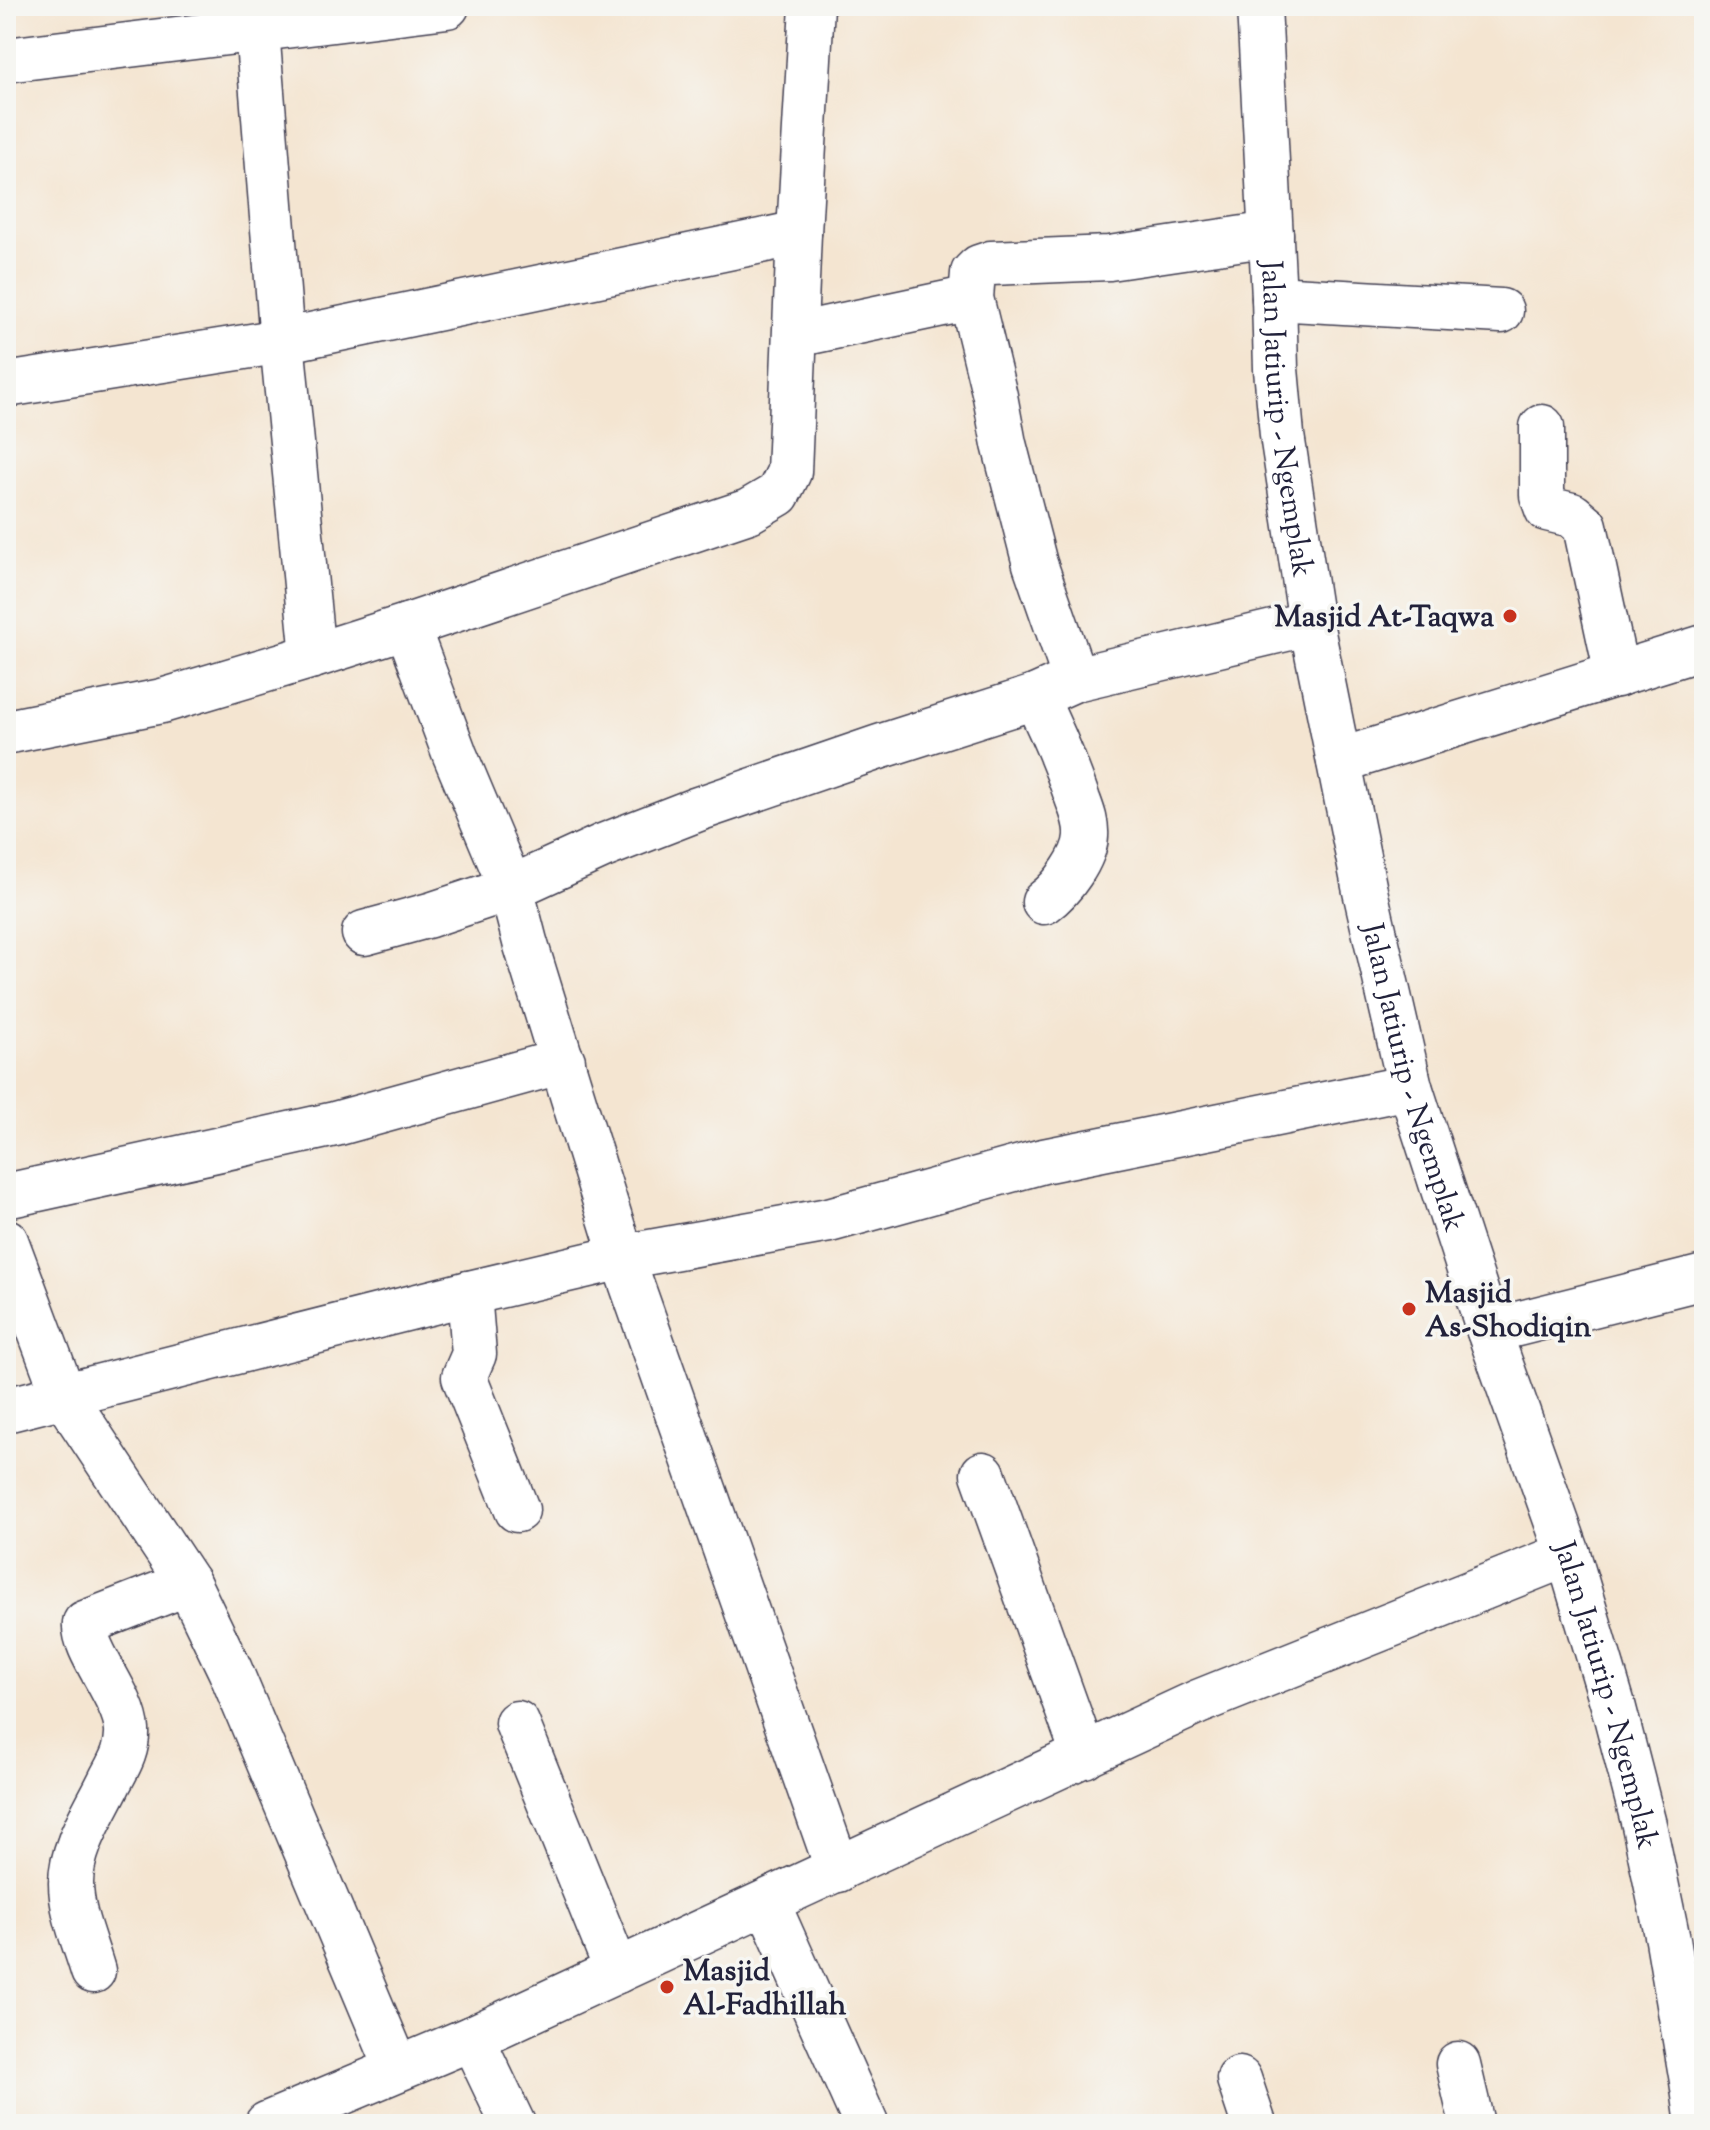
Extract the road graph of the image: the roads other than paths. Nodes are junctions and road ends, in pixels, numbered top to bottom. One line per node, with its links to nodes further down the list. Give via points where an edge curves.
1 (447, 6): 4 (street)
2 (812, 6): 6 (street)
3 (1259, 6): 7 (street, Jalan Jatiurip - Ngemplak)
4 (240, 23): 5 (street); 12 (street)
5 (6, 60)
6 (799, 233): 11 (street); 12 (street)
7 (1271, 234): 8 (street, via 1109,258 991,263 973,273); 9 (street, Jalan Jatiurip - Ngemplak)
8 (971, 298): 11 (street); 20 (street, via 1035,564)
9 (1274, 298): 10 (street); 15 (street, Jalan Jatiurip - Ngemplak, via 1282,435)
10 (1501, 311)
11 (796, 335): 16 (street, via 789,472 778,494 749,511)
12 (282, 341): 13 (street); 18 (street)
13 (6, 385)
14 (1542, 427): 19 (street, via 1542,495 1547,509 1572,515 1585,526)
15 (1311, 623): 20 (street); 23 (street, Jalan Jatiurip - Ngemplak)
16 (407, 626): 18 (street); 24 (street)
17 (1704, 647): 19 (street)
18 (313, 656): 22 (street, via 162,701)
19 (1617, 675): 23 (street)
20 (1075, 679): 21 (street)
21 (1035, 697): 24 (street, via 698,809); 25 (street, via 1065,760 1086,837 1082,854 1058,892)
22 (6, 732)
23 (1339, 761): 28 (street, Jalan Jatiurip - Ngemplak)
24 (511, 888): 26 (street); 27 (street)
25 (1044, 902)
26 (364, 933)
27 (563, 1061): 29 (street, via 335,1124); 31 (street)
28 (1410, 1087): 31 (street, via 1043,1161 829,1220); 34 (street, Jalan Jatiurip - Ngemplak)
29 (6, 1196)
30 (6, 1241): 35 (street)
31 (622, 1257): 33 (street); 43 (street)
32 (1704, 1277): 34 (street)
33 (469, 1293): 35 (street); 38 (street, via 474,1354 464,1377)
34 (1489, 1331): 39 (street, Jalan Jatiurip - Ngemplak)
35 (64, 1396): 36 (street); 40 (street)
36 (6, 1410)
37 (983, 1474): 42 (street)
38 (517, 1510)
39 (1568, 1554): 42 (street, via 1198,1702); 51 (street, Jalan Jatiurip - Ngemplak, via 1644,1825)
40 (188, 1583): 45 (street, via 85,1623 127,1731 126,1750 82,1839 71,1880); 49 (street, via 230,1670)
41 (517, 1723): 46 (street)
42 (1084, 1756): 43 (street)
43 (838, 1870): 44 (street)
44 (767, 1902): 46 (street); 54 (street)
45 (93, 1971)
46 (617, 1971): 47 (street)
47 (472, 2038): 49 (street); 53 (street)
48 (1458, 2064): 56 (street)
49 (397, 2068): 52 (street)
50 (1239, 2079): 55 (street)
51 (1698, 2080): 57 (street, Jalan Jatiurip - Ngemplak)
52 (267, 2124)
53 (513, 2124)
54 (866, 2124)
55 (1254, 2124)
56 (1472, 2124)
57 (1698, 2124)

